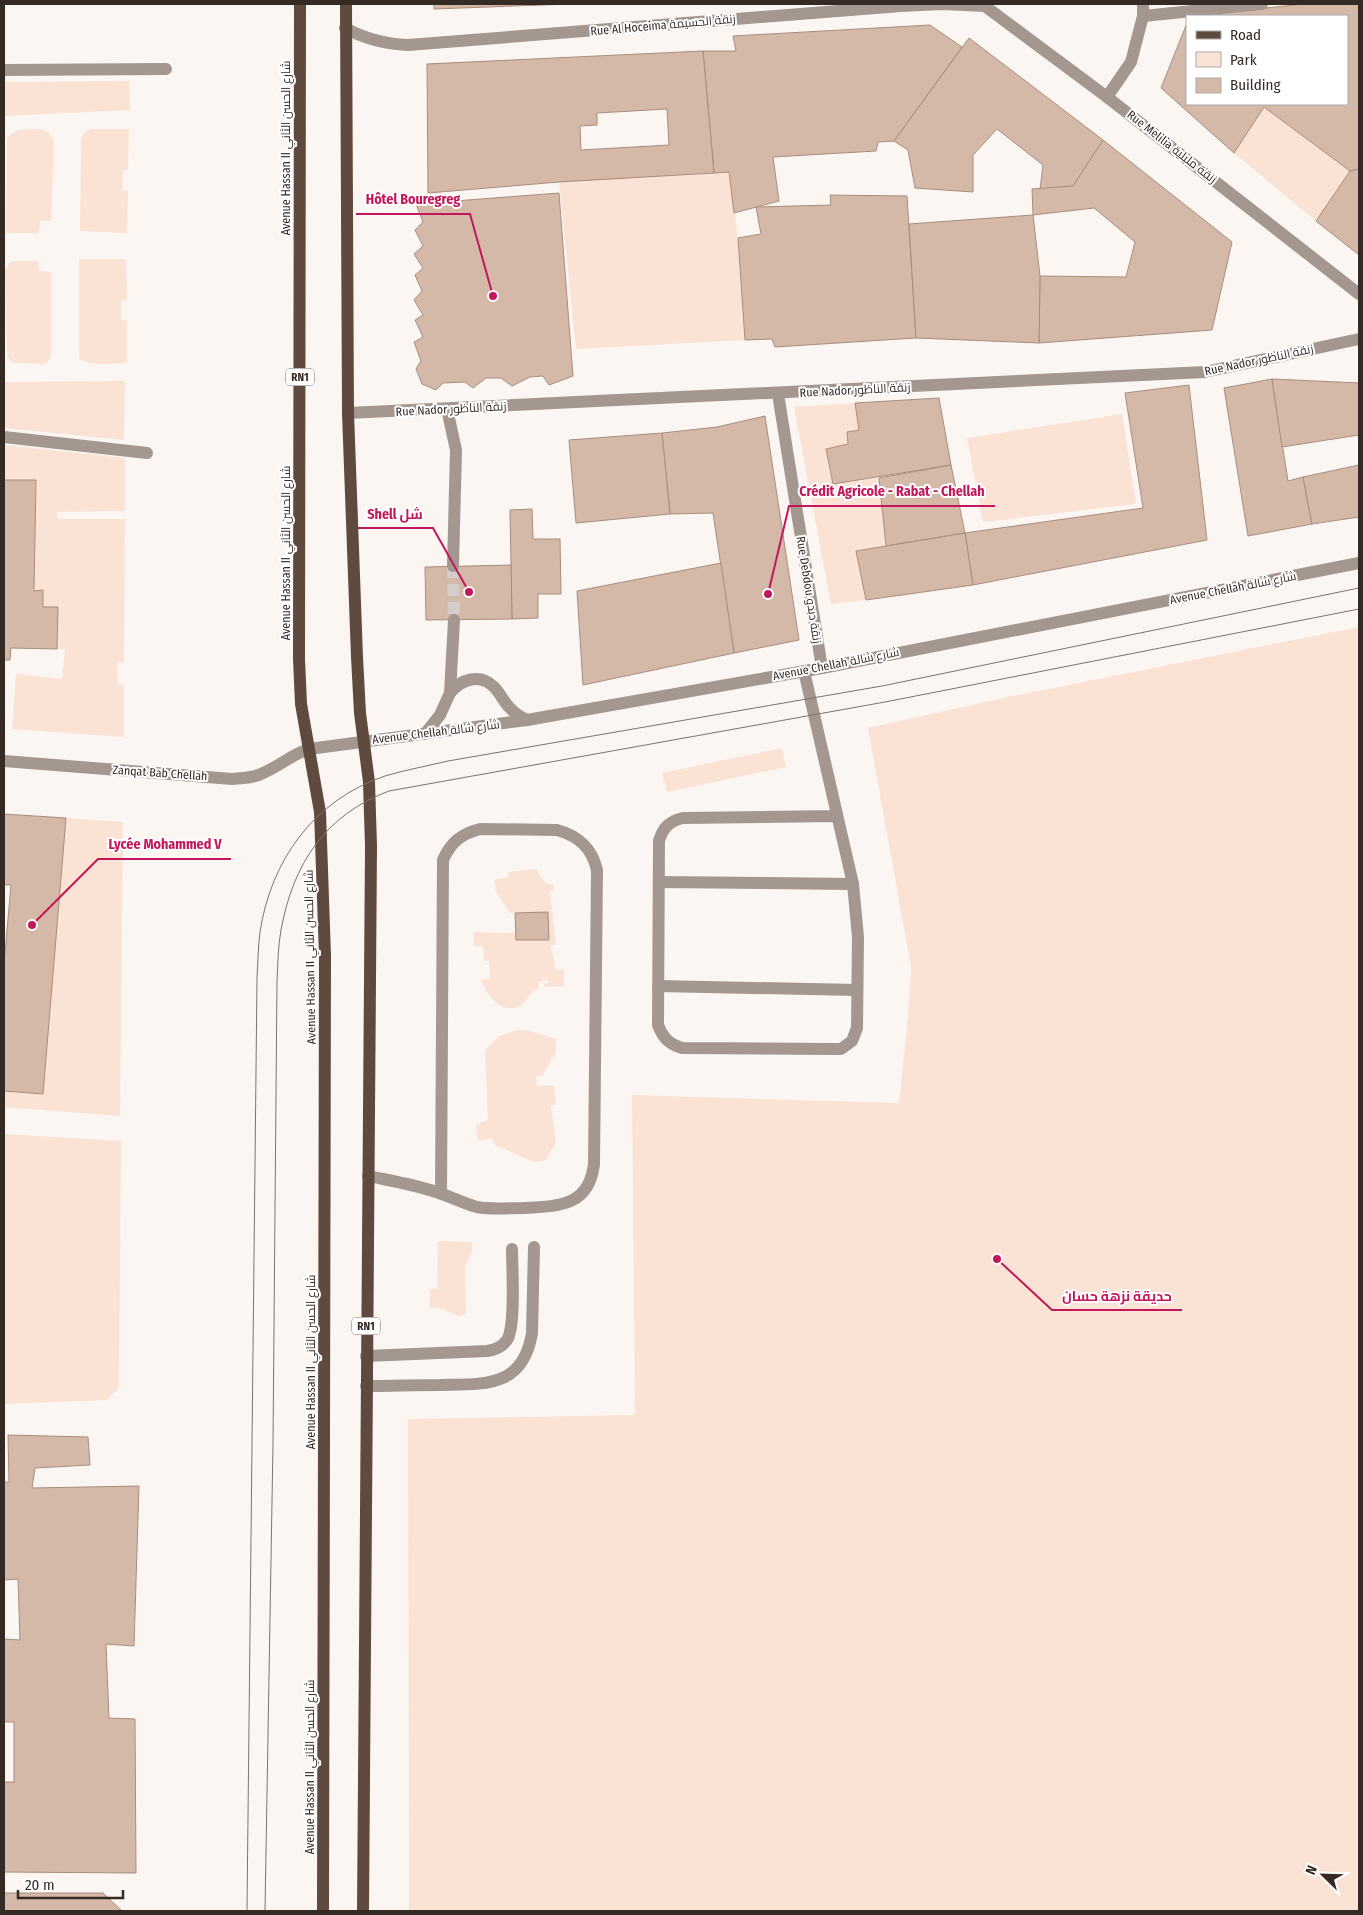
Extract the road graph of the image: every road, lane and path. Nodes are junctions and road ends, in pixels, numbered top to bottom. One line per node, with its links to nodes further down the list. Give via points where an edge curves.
1 (300, 4): 26 (main road, Avenue Hassan II شارع الحسن الثاني / RN1, via 299,659 301,704)
2 (346, 4): 6 (main road, RN1)
3 (1262, 4): 5 (street)
4 (983, 5): 6 (street, Rue Al Hoceima زنقة الحسيمة, via 902,6 408,45 369,39); 9 (street, Rue Melilia زنقة مليلية)
5 (1143, 10): 9 (street, via 1131,62)
6 (346, 28): 14 (main road, RN1)
7 (166, 69): 8 (street)
8 (4, 70)
9 (1107, 97): 10 (street, Rue Melilia زنقة مليلية)
10 (1359, 294)
11 (1359, 339): 12 (street, Rue Nador زنقة الناظور, via 1205,372)
12 (778, 394): 13 (street, Rue Nador زنقة الناظور); 20 (street, Rue Debdou زنقة دبدو)
13 (447, 409): 14 (street, Rue Nador زنقة الناظور); 18 (street, via 456,450)
14 (348, 413): 25 (main road, RN1, via 357,657)
15 (4, 437): 16 (street)
16 (147, 453)
17 (1359, 563): 20 (street, Avenue Chellah شارع شالة)
18 (453, 566)
19 (454, 620): 22 (street)
20 (822, 668): 21 (street, Avenue Chellah شارع شالة)
21 (804, 671): 23 (street, Avenue Chellah شارع شالة); 28 (street)
22 (450, 693): 23 (street, via 462,681 488,682 515,714); 24 (street, via 440,715)
23 (527, 720): 24 (street, Avenue Chellah شارع شالة)
24 (425, 734): 25 (street, Avenue Chellah شارع شالة)
25 (364, 742): 26 (street, Avenue Chellah شارع شالة); 33 (main road, RN1, via 371,846)
26 (309, 748): 27 (street, Zanqat Bab Chellah, via 257,776 232,779); 39 (main road, Avenue Hassan II شارع الحسن الثاني / RN1, via 320,812 325,956)
27 (4, 761)
28 (837, 816): 29 (street, via 674,820 661,832); 30 (street)
29 (659, 882): 30 (street); 31 (street)
30 (853, 884): 32 (street, via 858,936)
31 (658, 986): 32 (street); 32 (street, via 658,1025 669,1043 682,1048 841,1049 856,1035)
32 (858, 990)
33 (368, 1176): 34 (street); 37 (main road, RN1)
34 (441, 1194): 34 (street, via 443,860 457,839 480,829 569,833 588,848 597,870 592,1174 582,1193 574,1200 553,1207 489,1209)
35 (534, 1247): 38 (street, via 530,1345 525,1357 508,1375 486,1384)
36 (512, 1249): 37 (street, via 512,1324 507,1340 501,1346 487,1352)
37 (366, 1356): 38 (main road, RN1)
38 (366, 1386): 40 (main road, RN1)
39 (323, 1911)
40 (364, 1911)

